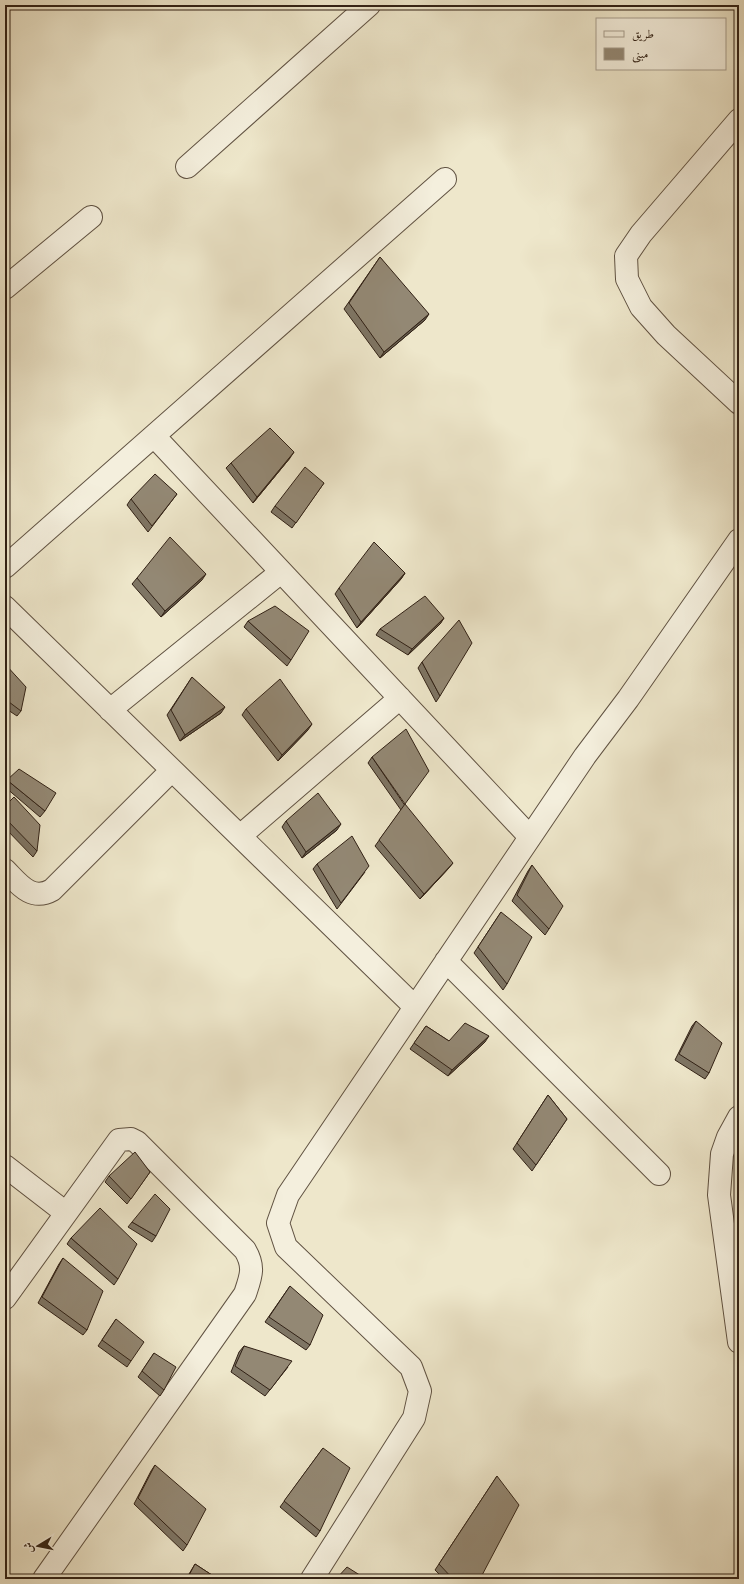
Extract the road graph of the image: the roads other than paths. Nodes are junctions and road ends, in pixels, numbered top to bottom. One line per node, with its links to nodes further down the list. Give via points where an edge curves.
1 (369, 5): 3 (street)
2 (739, 120): 7 (street, via 641,234 626,256 628,279 641,307 666,335)
3 (187, 167)
4 (445, 179): 8 (street)
5 (91, 217): 6 (street)
6 (5, 288)
7 (739, 403)
8 (154, 436): 10 (street); 11 (street)
9 (739, 540): 17 (street, via 628,699 584,756)
10 (5, 567)
11 (281, 572): 13 (street); 14 (street)
12 (5, 607): 14 (street)
13 (400, 698): 16 (street); 17 (street)
14 (110, 710): 15 (street)
15 (172, 770): 16 (street); 18 (street, via 52,890 45,894 36,894 25,890)
16 (240, 836): 20 (street)
17 (530, 837): 19 (street)
18 (5, 870)
19 (446, 962): 20 (street); 23 (street)
20 (415, 1007): 28 (street, via 288,1195 278,1223 286,1247 411,1367 420,1391 414,1418)
21 (739, 1117): 26 (street, via 722,1154 719,1195)
22 (5, 1166): 24 (street)
23 (660, 1174)
24 (66, 1213): 25 (street); 27 (street, via 118,1140 131,1139 137,1142 245,1250 251,1260 252,1269 245,1294)
25 (5, 1298)
26 (739, 1342)
27 (44, 1579)
28 (312, 1579)

